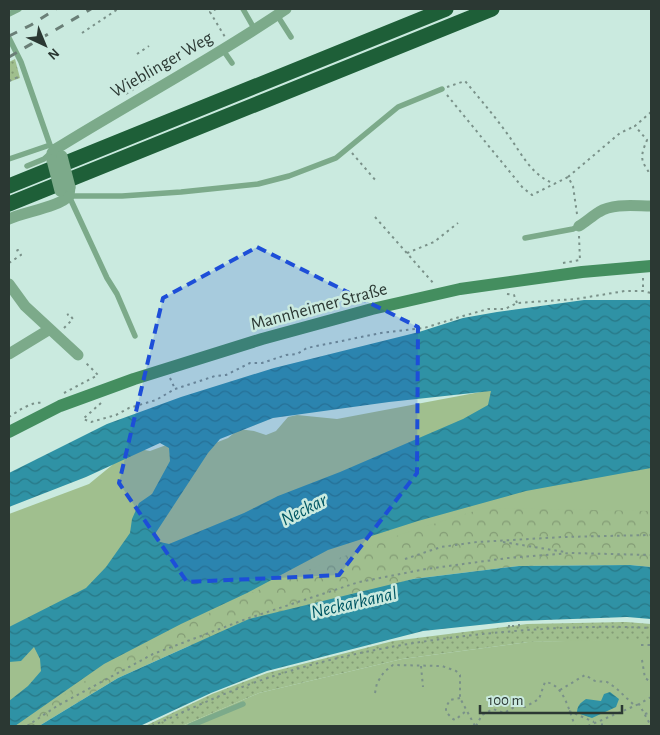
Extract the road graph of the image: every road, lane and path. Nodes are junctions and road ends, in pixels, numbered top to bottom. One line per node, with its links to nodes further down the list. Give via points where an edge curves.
1 (19, 9): 8 (lane)
2 (118, 9): 10 (path)
3 (216, 9): 14 (path, via 210,12)
4 (243, 9): 9 (lane)
5 (446, 9): 31 (highway)
6 (492, 9): 33 (highway)
7 (282, 12): 9 (street, Wieblinger Weg); 11 (lane)
8 (9, 14)
9 (255, 30): 14 (street, Wieblinger Weg)
10 (82, 33)
11 (291, 37)
12 (9, 38): 18 (lane)
13 (149, 46): 15 (path)
14 (226, 48): 16 (lane); 25 (street, Wieblinger Weg)
15 (137, 54)
16 (232, 64)
17 (164, 70): 21 (path)
18 (26, 74): 19 (path); 25 (lane)
19 (9, 81)
20 (442, 89): 20 (path, via 523,188 532,195 555,184 544,180 524,160 507,133 465,81); 24 (lane, via 398,107)
21 (122, 96)
22 (651, 112): 23 (path)
23 (635, 126): 28 (path, via 647,140 642,163); 29 (path, via 620,133)
24 (348, 148): 30 (path); 32 (lane, via 336,158 258,184 139,195)
25 (54, 152): 26 (lane); 27 (lane); 32 (street, bridge)
26 (9, 159)
27 (27, 166)
28 (651, 175)
29 (568, 177)
30 (377, 182)
31 (9, 186)
32 (65, 194): 36 (street); 52 (lane)
33 (9, 204)
34 (651, 206): 38 (street, via 610,207)
35 (375, 216): 41 (path)
36 (9, 219)
37 (458, 223): 41 (path, via 434,242)
38 (579, 226): 39 (lane)
39 (525, 238)
40 (16, 251): 43 (path, via 21,255)
41 (407, 253): 47 (path)
42 (580, 260): 44 (path)
43 (9, 263)
44 (561, 263)
45 (647, 271): 48 (path); 59 (street, Mannheimer Straße, via 587,272 460,289 372,309 134,379 60,406)
46 (9, 284): 51 (street)
47 (436, 286)
48 (644, 291): 49 (path); 57 (path, via 517,303 488,309 424,328 307,348 297,354 250,363 226,375)
49 (651, 293)
50 (67, 316): 51 (path, via 69,314 73,319)
51 (53, 332): 53 (street); 54 (street)
52 (135, 336)
53 (9, 354)
54 (78, 355): 55 (path)
55 (98, 375)
56 (168, 376): 57 (path)
57 (175, 390): 58 (path, via 156,400 91,422 83,419)
58 (104, 400)
59 (9, 432)
60 (651, 534): 61 (path)
61 (498, 541): 62 (path); 64 (path, via 441,547)
62 (570, 553): 63 (path); 88 (path, via 426,569 359,582 153,654)
63 (651, 555)
64 (404, 559)
65 (651, 624): 67 (path)
66 (509, 625): 68 (path)
67 (651, 628): 68 (path)
68 (510, 631): 89 (path, via 435,638 319,662 224,694)
69 (641, 645): 70 (path)
70 (651, 645)
71 (642, 660): 73 (path, via 645,678)
72 (421, 666): 74 (path); 76 (path, via 393,665 384,672); 78 (path, via 442,666 456,671 460,675)
73 (651, 682)
74 (423, 687)
75 (560, 690): 81 (path, via 585,675 595,681 607,682); 83 (path); 91 (path, via 545,682 539,698 532,703 504,713 493,709 482,714)
76 (375, 693)
77 (651, 697): 80 (path)
78 (460, 698): 82 (path); 82 (path, via 450,700 446,712 456,720)
79 (243, 704): 90 (lane)
80 (639, 704): 81 (path); 85 (path)
81 (635, 706): 86 (path)
82 (467, 711): 91 (path)
83 (569, 711): 87 (path); 92 (path)
84 (651, 712): 85 (path)
85 (645, 714): 95 (path)
86 (602, 720): 87 (path); 94 (path)
87 (595, 723): 93 (path)
88 (27, 726)
89 (152, 726)
90 (190, 726)
91 (475, 726)
92 (575, 726)
93 (588, 726)
94 (602, 726)
95 (651, 726)

